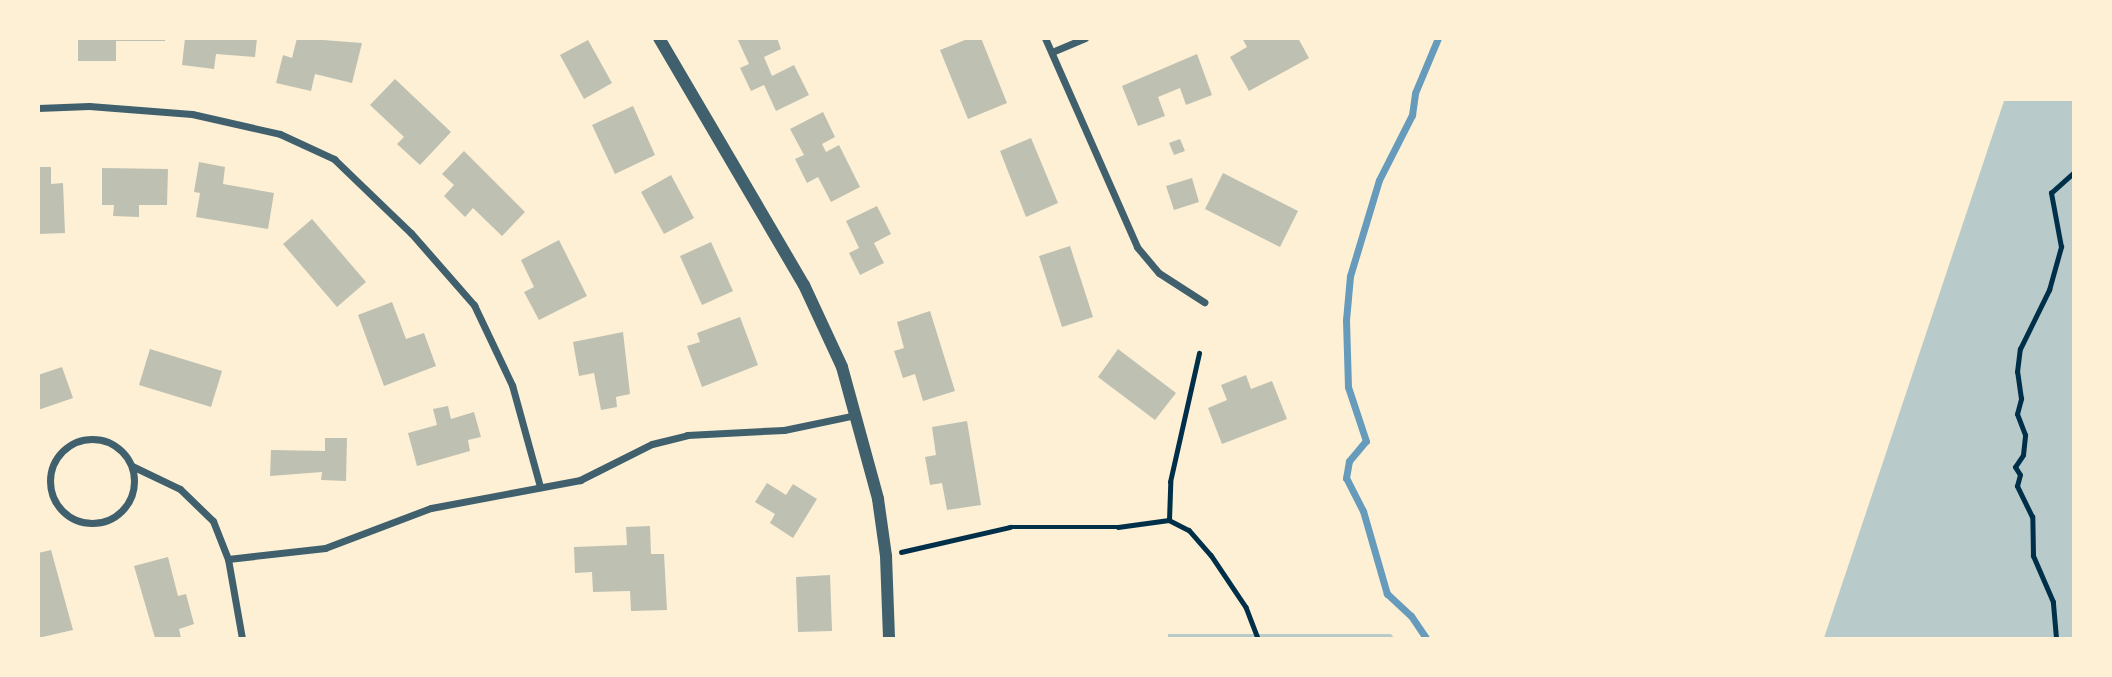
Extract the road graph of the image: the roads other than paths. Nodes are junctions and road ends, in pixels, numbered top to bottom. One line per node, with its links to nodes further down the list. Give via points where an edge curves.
1 (659, 38): 7 (street, via 804,285 842,367)
2 (1045, 38): 4 (street)
3 (1085, 38): 4 (street)
4 (1052, 52): 6 (street, via 1137,247 1159,273)
5 (38, 108): 9 (street, via 89,106 192,114 280,134 334,159 394,215 474,305 512,385)
6 (1204, 302)
7 (857, 415): 9 (street, via 784,430 687,435 652,444 593,475); 12 (street, via 878,499 886,556)
8 (132, 466): 8 (street, via 109,442 81,439 57,456 51,469 51,495 69,517 89,524 104,522 127,504 133,490); 10 (street, via 194,499 213,521)
9 (540, 487): 10 (street, via 431,508 325,548)
10 (228, 559): 11 (street)
11 (242, 639)
12 (888, 639)

